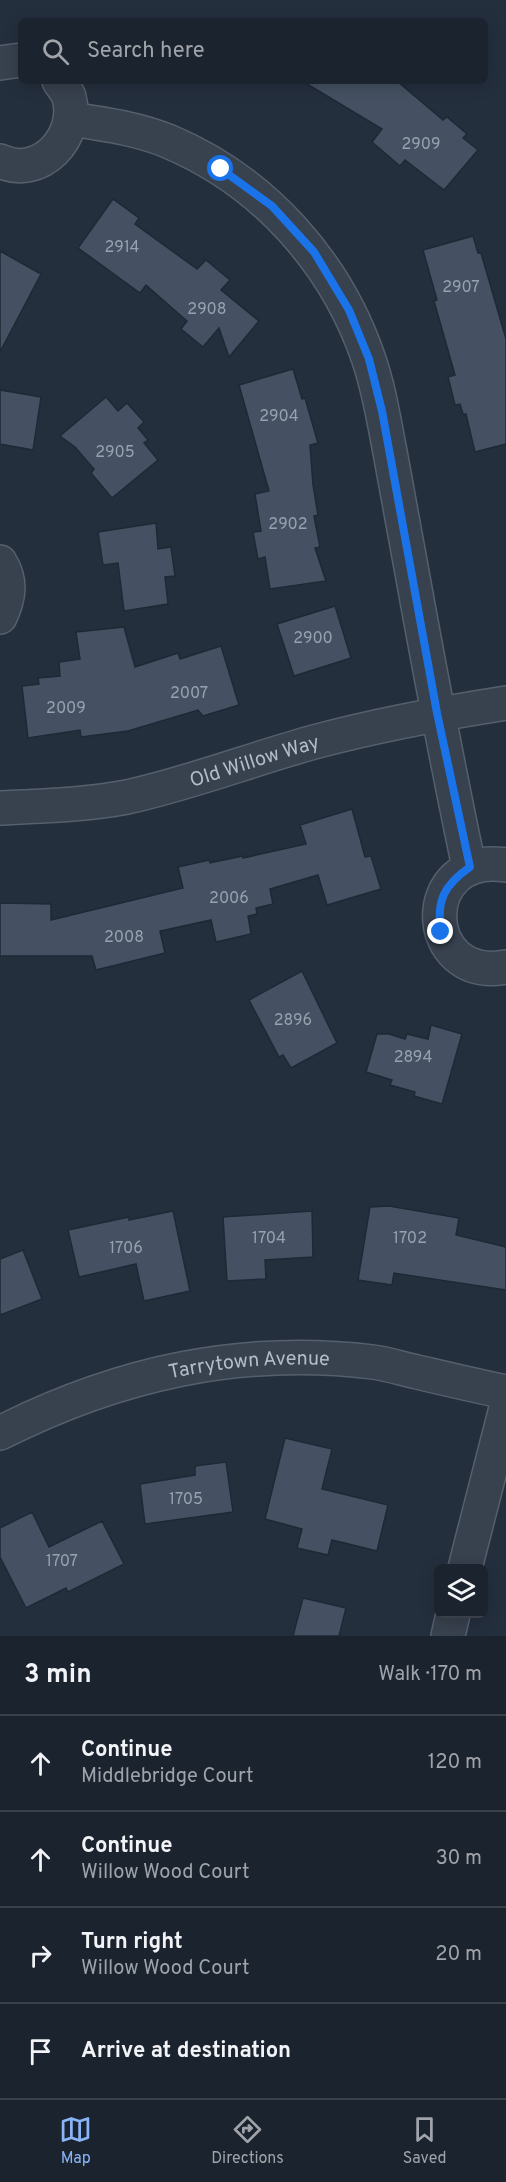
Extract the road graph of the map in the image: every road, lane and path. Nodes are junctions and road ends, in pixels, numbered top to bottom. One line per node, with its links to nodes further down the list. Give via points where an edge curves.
1 (18, 60): 2 (street)
2 (0, 63)
3 (61, 84): 4 (street, via 69,95)
4 (71, 119): 5 (street, via 60,146 48,156 28,165); 9 (street, via 108,124 169,141 221,169 272,206 314,252 344,301 369,359)
5 (0, 161)
6 (0, 562): 7 (street, via 8,583 8,600)
7 (0, 617)
8 (506, 703): 9 (street, Old Willow Way)
9 (437, 713): 10 (street, Old Willow Way, via 315,742 126,797); 12 (street)
10 (0, 808)
11 (506, 865): 12 (street)
12 (470, 867): 13 (street, via 454,878 441,898 441,932 450,950 466,963 485,969)
13 (506, 967)
14 (506, 1392): 16 (street, Tarrytown Avenue, via 376,1363 316,1357 244,1359 173,1370 107,1388 47,1409)
15 (506, 1408): 17 (street)
16 (0, 1433)
17 (466, 1564)
18 (452, 1618): 19 (street)
19 (448, 1636)

